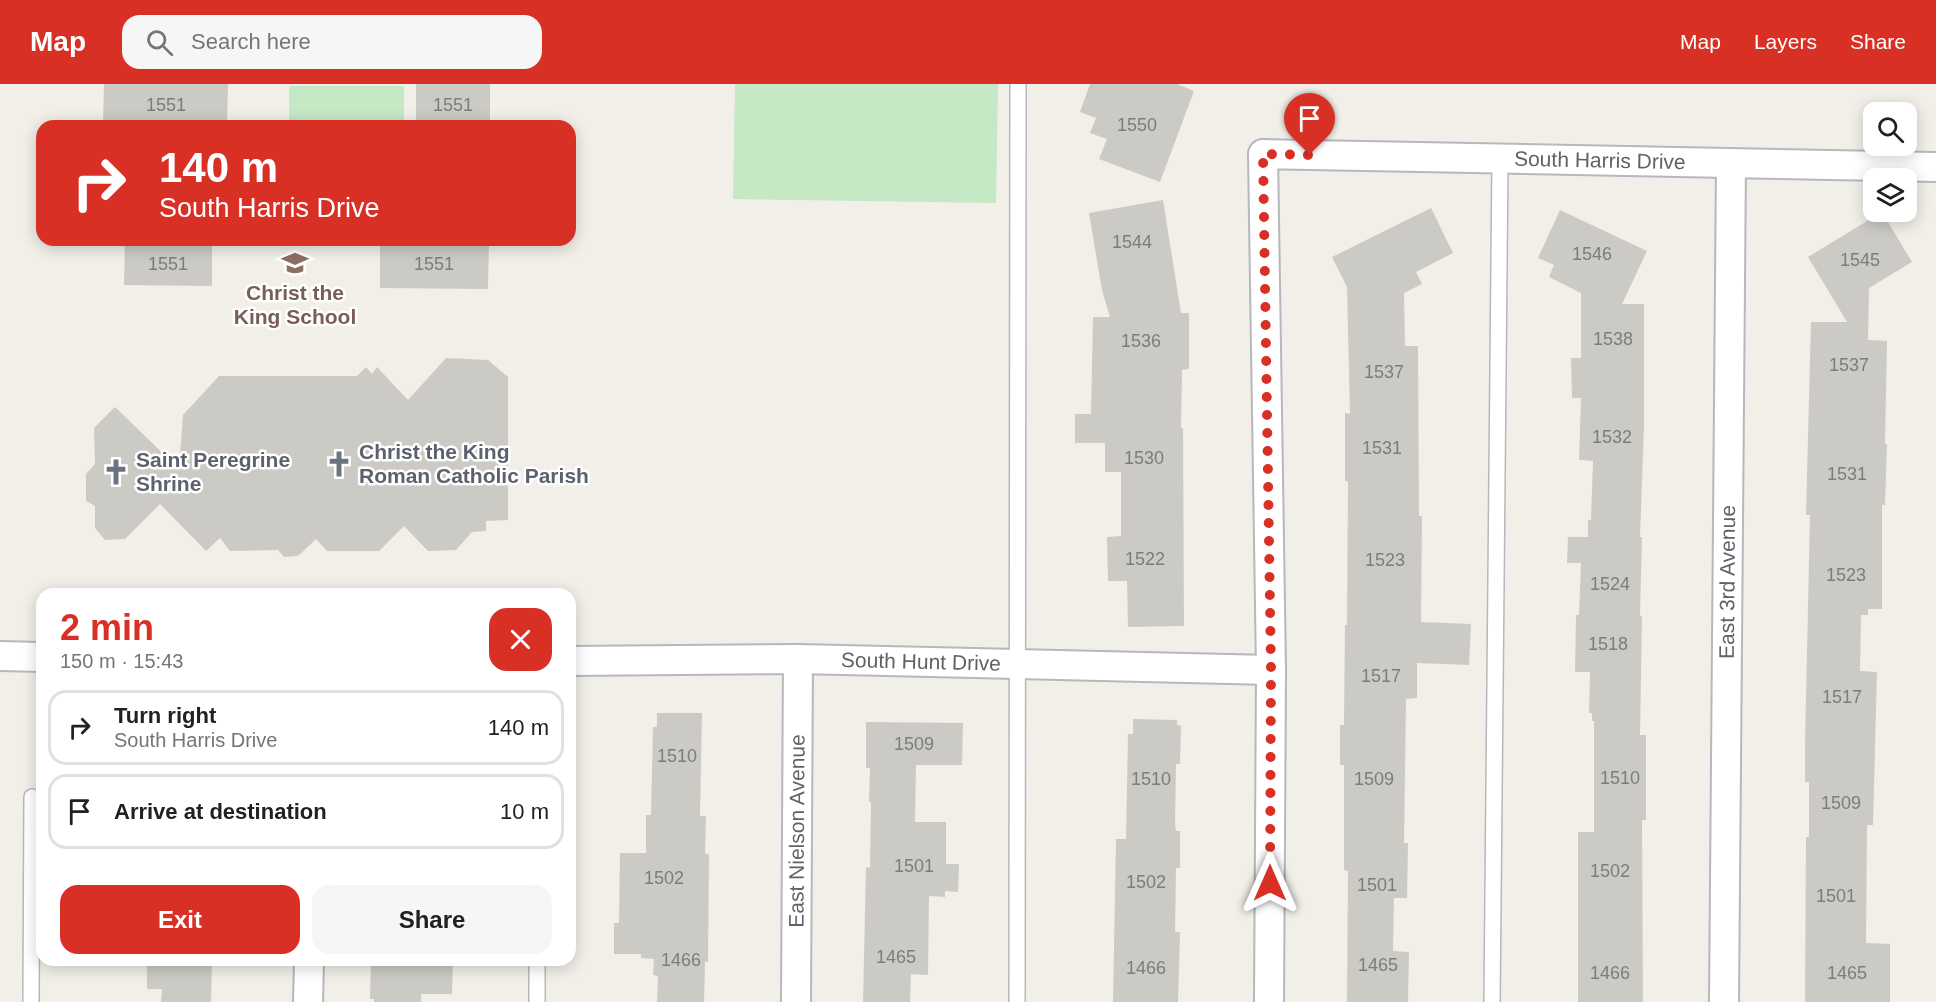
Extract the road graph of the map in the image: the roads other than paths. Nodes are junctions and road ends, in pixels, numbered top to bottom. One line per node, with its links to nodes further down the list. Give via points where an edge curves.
1 (1018, 84): 9 (lane)
2 (1500, 159): 3 (street, South Harris Drive); 10 (street, South Harris Drive, via 1263,154); 20 (lane)
3 (1731, 163): 4 (street, South Harris Drive); 21 (street, East 3rd Avenue)
4 (1936, 167)
5 (0, 656): 6 (street)
6 (36, 657)
7 (798, 659): 8 (street, South Hunt Drive); 9 (street, South Hunt Drive); 17 (street, East Nielson Avenue)
8 (576, 661)
9 (1018, 664): 10 (street, South Hunt Drive); 18 (lane)
10 (1271, 670): 19 (street)
11 (32, 796): 14 (lane)
12 (309, 966): 15 (street)
13 (537, 966): 16 (lane)
14 (31, 1002)
15 (308, 1002)
16 (537, 1002)
17 (796, 1002)
18 (1017, 1002)
19 (1269, 1002)
20 (1492, 1002)
21 (1724, 1002)

